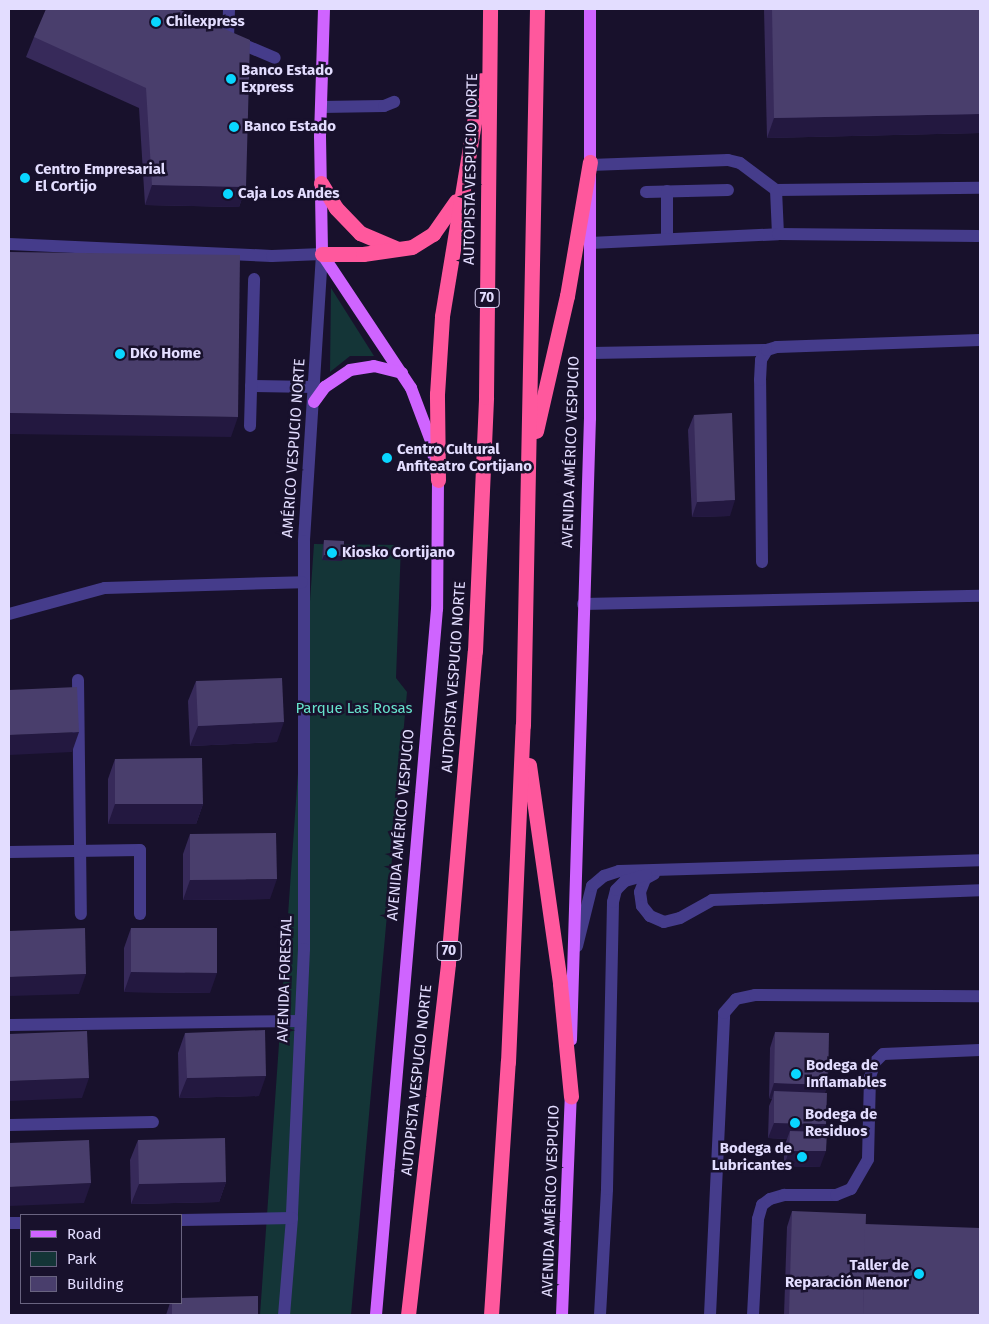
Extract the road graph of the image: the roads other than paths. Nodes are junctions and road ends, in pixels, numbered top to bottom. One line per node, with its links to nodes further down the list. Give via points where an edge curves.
1 (229, 9): 7 (street)
2 (324, 9): 10 (main road)
3 (490, 9): 16 (highway); 64 (highway, AUTOPISTA VESPUCIO NORTE / 70, via 486,397 474,651 448,963)
4 (537, 9): 35 (highway)
5 (590, 9): 11 (main road, AVENIDA AMÉRICO VESPUCIO)
6 (212, 31): 7 (street)
7 (228, 38): 8 (street)
8 (275, 58)
9 (394, 102): 10 (street, via 384,106)
10 (321, 107): 12 (main road)
11 (590, 163): 15 (street, via 728,160 740,164); 22 (main road, AVENIDA AMÉRICO VESPUCIO); 35 (highway, via 567,296)
12 (321, 183): 24 (highway, via 336,208 360,233 380,244); 25 (main road)
13 (980, 188): 15 (street)
14 (728, 190): 17 (street)
15 (776, 190): 19 (street)
16 (462, 191): 24 (highway, via 433,234); 36 (highway, via 442,316 437,394)
17 (667, 191): 18 (street); 21 (street)
18 (646, 192)
19 (778, 234): 20 (street); 21 (street)
20 (978, 236)
21 (667, 239): 22 (street)
22 (590, 243): 29 (main road, AVENIDA AMÉRICO VESPUCIO)
23 (9, 244): 25 (street, via 272,256)
24 (402, 249): 25 (highway, via 363,254)
25 (322, 254): 30 (main road, AVENIDA AMÉRICO VESPUCIO); 32 (street, AMÉRICO VESPUCIO NORTE)
26 (254, 279): 31 (street)
27 (980, 340): 28 (street, via 777,347)
28 (767, 350): 29 (street); 37 (street, via 762,360 760,380)
29 (591, 353): 40 (main road, AVENIDA AMÉRICO VESPUCIO)
30 (402, 373): 33 (main road, via 374,366 350,370 325,387); 36 (main road, AVENIDA AMÉRICO VESPUCIO, via 429,434)
31 (251, 386): 32 (street); 34 (street)
32 (314, 387): 33 (street, AMÉRICO VESPUCIO NORTE)
33 (314, 402): 38 (street, AMÉRICO VESPUCIO NORTE)
34 (250, 426)
35 (529, 462): 44 (highway)
36 (438, 480): 63 (main road, AVENIDA AMÉRICO VESPUCIO, via 437,609)
37 (762, 562)
38 (302, 582): 41 (street, via 105,588); 42 (street, AMÉRICO VESPUCIO NORTE)
39 (980, 596): 40 (street)
40 (583, 604): 52 (main road, AVENIDA AMÉRICO VESPUCIO)
41 (9, 614)
42 (304, 644): 54 (street, AVENIDA FORESTAL, via 304,949)
43 (78, 680): 45 (street)
44 (523, 725): 57 (highway, via 560,984); 65 (highway, via 508,1062)
45 (80, 851): 46 (street); 50 (street); 51 (street, via 140,850)
46 (9, 852)
47 (980, 860): 48 (street)
48 (662, 870): 49 (street, via 645,879 640,892 642,906 650,916 664,922 680,918 712,900); 52 (street, via 619,871 604,876 592,886); 67 (street, via 626,881 616,890 613,902 607,1189)
49 (980, 890)
50 (82, 914)
51 (140, 914)
52 (572, 974): 57 (main road, AVENIDA AMÉRICO VESPUCIO)
53 (980, 996): 68 (street, via 755,995 736,999 724,1012)
54 (300, 1021): 55 (street); 60 (street, AVENIDA FORESTAL)
55 (9, 1025)
56 (980, 1050): 69 (street, via 883,1054 875,1062 870,1077 868,1159 851,1189 836,1194 784,1195 770,1199 762,1206 758,1219)
57 (571, 1096): 66 (main road, AVENIDA AMÉRICO VESPUCIO)
58 (153, 1122): 59 (street)
59 (9, 1125)
60 (292, 1218): 61 (street); 62 (street, AVENIDA FORESTAL)
61 (182, 1220)
62 (284, 1315)
63 (376, 1315)
64 (408, 1315)
65 (491, 1315)
66 (562, 1315)
67 (600, 1315)
68 (710, 1315)
69 (753, 1315)

